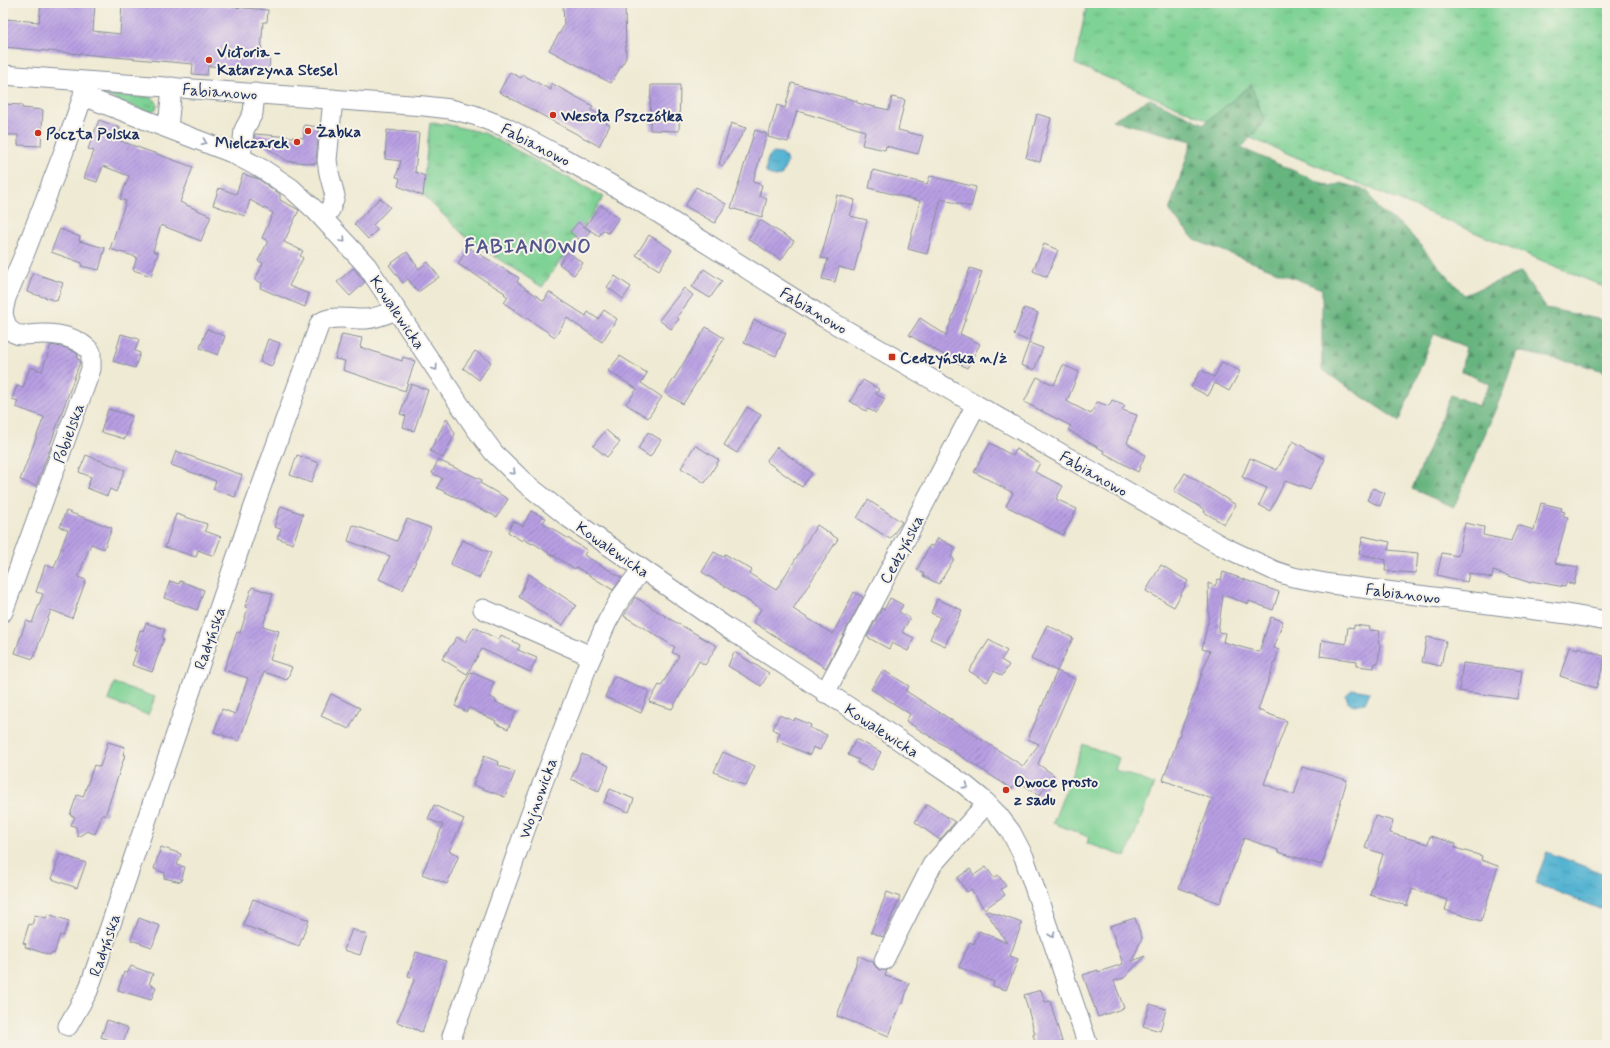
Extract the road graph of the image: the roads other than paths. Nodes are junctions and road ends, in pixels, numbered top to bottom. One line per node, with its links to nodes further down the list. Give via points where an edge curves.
1 (3, 75): 3 (street, Fabianowo)
2 (172, 87): 3 (street, Fabianowo); 4 (street, Fabianowo); 6 (street)
3 (83, 89): 6 (street, Kowalewicka); 10 (street, Pobielska, via 64,151 6,298)
4 (255, 94): 5 (street, Fabianowo); 7 (street, via 253,113 244,130)
5 (333, 99): 8 (street, via 327,160 335,196 330,210); 11 (street, Fabianowo, via 450,109 505,127 621,189 825,318)
6 (168, 128): 7 (street, Kowalewicka, one-way to 7)
7 (239, 156): 8 (street, Kowalewicka, via 278,178)
8 (323, 218): 9 (street, Kowalewicka, one-way to 9, via 367,266)
9 (396, 310): 12 (street, Kowalewicka, one-way to 12, via 470,421 498,457 552,505); 20 (street, Radyńska, via 380,317 330,319 320,323 255,504 88,992)
10 (3, 313): 14 (street, Pobielska, via 6,325 11,331 23,336 44,334 75,339 84,344 91,352 91,364)
11 (976, 405): 15 (street, Fabianowo, via 1222,546 1275,571 1332,584); 17 (street, Cedzyńska)
12 (642, 569): 16 (street, Wojnowicka, via 621,597); 17 (street, Kowalewicka)
13 (483, 609): 16 (street)
14 (3, 612)
15 (1607, 621)
16 (591, 656): 21 (street, Wojnowicka, via 530,816)
17 (825, 692): 18 (street, Kowalewicka, one-way to 18, via 952,776)
18 (987, 803): 19 (street, via 932,865); 22 (street, Kowalewicka, one-way to 22, via 1011,832 1033,878)
19 (884, 960)
20 (68, 1026)
21 (452, 1036)
22 (1088, 1045)

